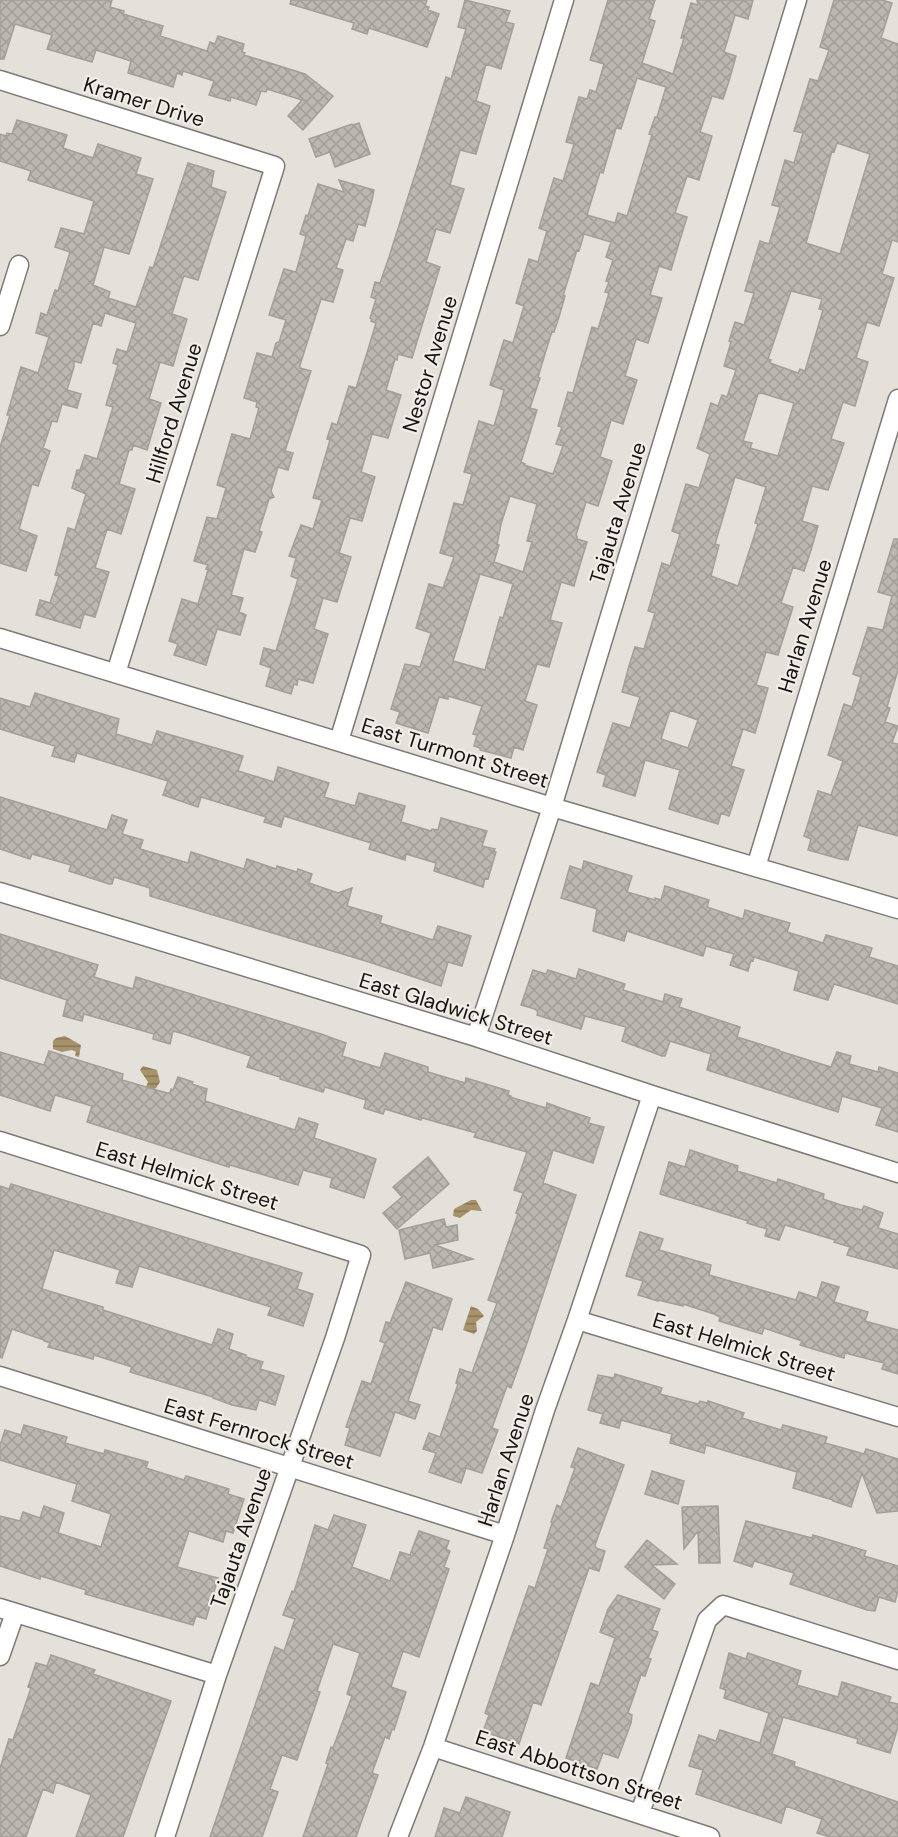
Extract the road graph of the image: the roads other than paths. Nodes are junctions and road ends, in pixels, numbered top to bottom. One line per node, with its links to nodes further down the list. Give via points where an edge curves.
1 (564, 0): 10 (street, Nestor Avenue)
2 (797, 0): 11 (street, Tajauta Avenue)
3 (0, 80): 4 (street, Kramer Drive)
4 (274, 166): 9 (street, Hillford Avenue)
5 (19, 265): 6 (street)
6 (0, 326)
7 (898, 399): 12 (street, Harlan Avenue)
8 (0, 638): 9 (street, East Turmont Street)
9 (116, 673): 10 (street, East Turmont Street)
10 (339, 741): 11 (street, East Turmont Street)
11 (552, 807): 12 (street, East Turmont Street); 15 (street, Tajauta Avenue)
12 (756, 867): 14 (street, East Turmont Street)
13 (0, 892): 15 (street, East Gladwick Street)
14 (898, 909)
15 (477, 1037): 16 (street, East Gladwick Street)
16 (652, 1095): 18 (street, East Gladwick Street); 20 (street, Harlan Avenue)
17 (0, 1141): 19 (street, East Helmick Street)
18 (898, 1173)
19 (361, 1255): 23 (street, Tajauta Avenue)
20 (577, 1320): 22 (street, East Helmick Street); 24 (street, Harlan Avenue)
21 (0, 1376): 23 (street, East Fernrock Street)
22 (898, 1417)
23 (289, 1468): 24 (street, East Fernrock Street); 28 (street, Tajauta Avenue)
24 (506, 1535): 29 (street, Harlan Avenue)
25 (7, 1610): 26 (street); 28 (street)
26 (0, 1656)
27 (898, 1660): 30 (street, via 723,1605 707,1620)
28 (217, 1675): 31 (street, Tajauta Avenue)
29 (433, 1747): 30 (street, East Abbottson Street); 32 (street, Harlan Avenue)
30 (640, 1813): 33 (street, East Abbottson Street)
31 (165, 1837)
32 (398, 1837)
33 (710, 1837)

